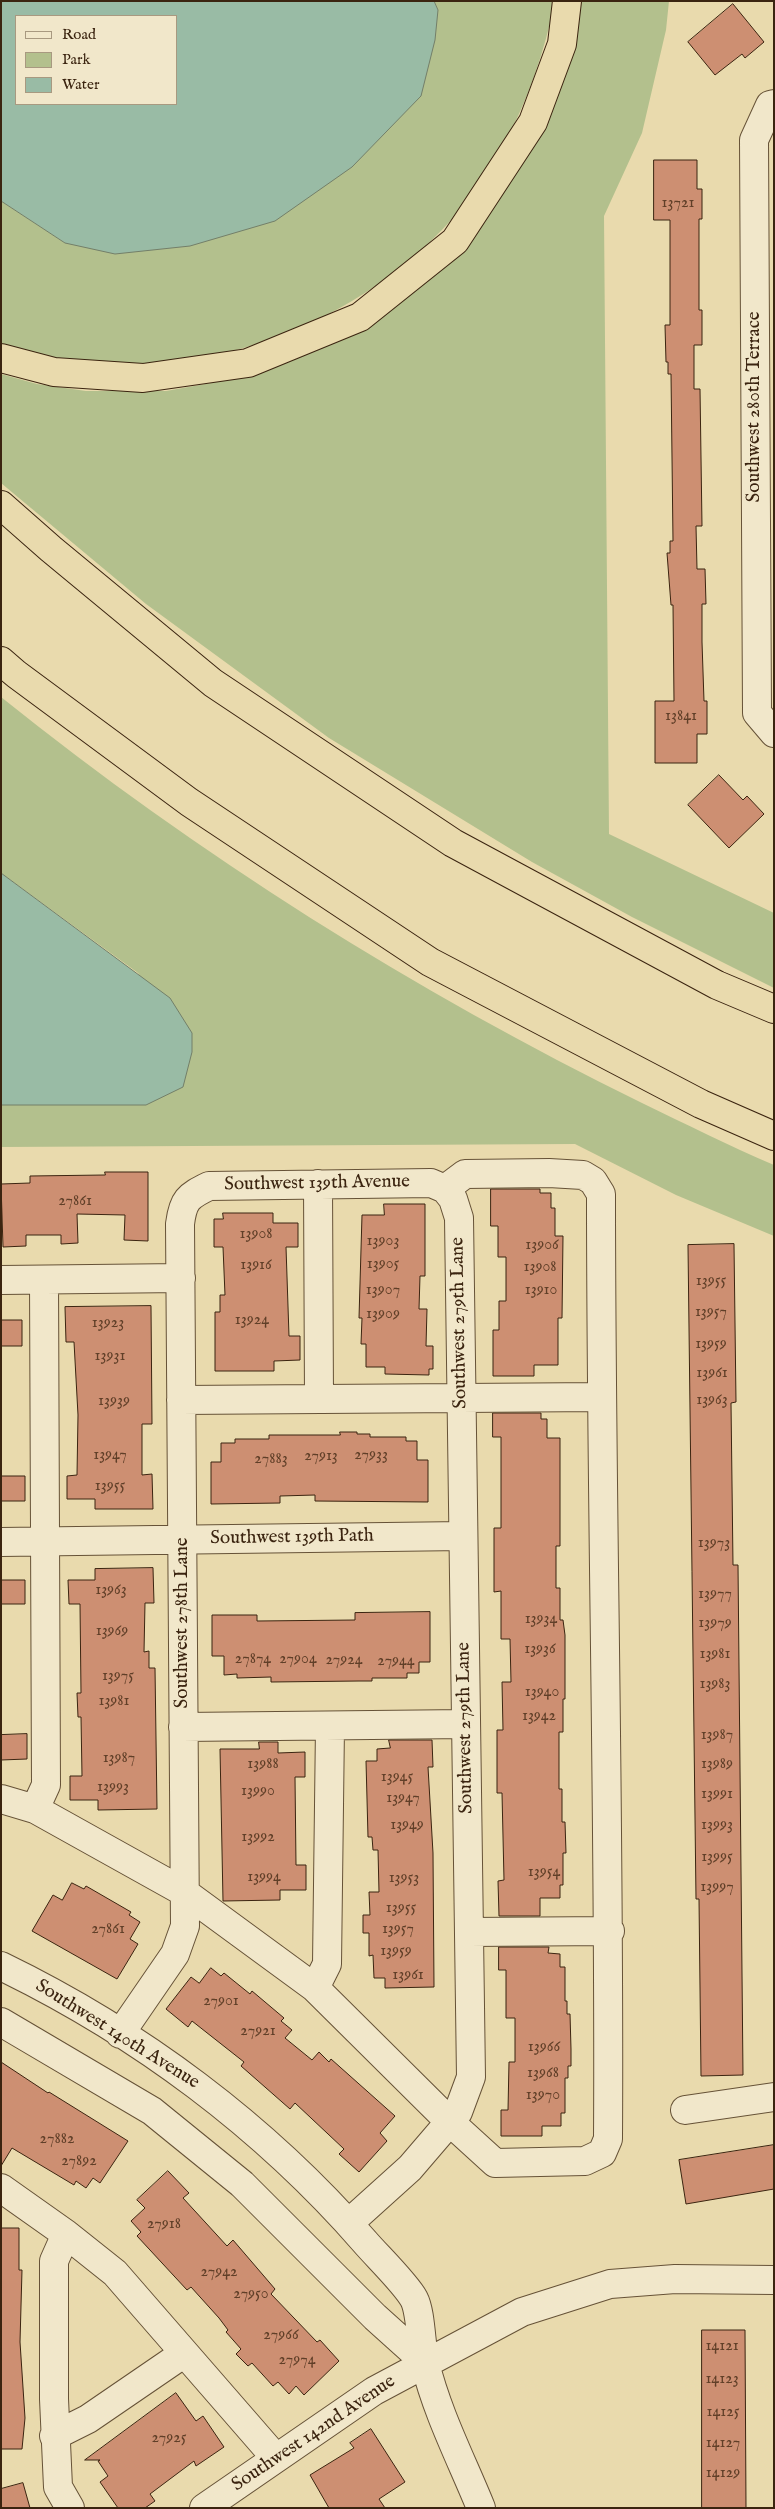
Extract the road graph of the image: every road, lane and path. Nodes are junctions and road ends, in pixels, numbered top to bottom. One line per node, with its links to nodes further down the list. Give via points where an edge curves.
1 (567, 1): 3 (highway, via 562,44 533,122 455,241 360,317 248,364 144,378 54,372)
2 (772, 104): 6 (street, Southwest 280th Terrace, via 754,140)
3 (1, 358)
4 (1, 505): 7 (highway, via 213,683 453,843 717,985)
5 (1, 660): 8 (highway, via 189,802 430,962 701,1104)
6 (765, 723)
7 (774, 1010)
8 (774, 1136)
9 (318, 1184): 10 (street, Southwest 139th Avenue, via 431,1183); 11 (street, Southwest 139th Avenue, via 209,1186); 17 (street)
10 (445, 1189): 15 (street, via 464,1174 583,1175 593,1181 601,1194); 16 (street, Southwest 279th Lane, via 453,1199 459,1218)
11 (190, 1195): 12 (street, Southwest 278th Lane, via 182,1207 180,1224)
12 (181, 1278): 14 (street); 18 (street, Southwest 278th Lane)
13 (1, 1280): 14 (street)
14 (44, 1280): 21 (street)
15 (601, 1397): 16 (street); 29 (street)
16 (461, 1398): 17 (street); 19 (street, Southwest 279th Lane)
17 (320, 1399): 18 (street)
18 (181, 1400): 20 (street, Southwest 278th Lane)
19 (463, 1536): 20 (street, Southwest 139th Path); 23 (street, Southwest 279th Lane)
20 (182, 1540): 21 (street, Southwest 139th Path); 25 (street, Southwest 278th Lane)
21 (46, 1541): 22 (street, Southwest 139th Path); 27 (street, via 46,1785)
22 (1, 1542)
23 (466, 1724): 24 (street); 30 (street, Southwest 279th Lane)
24 (330, 1726): 25 (street); 32 (street, via 327,1964)
25 (183, 1727): 28 (street, Southwest 278th Lane)
26 (1, 1799): 27 (street)
27 (35, 1809): 28 (street)
28 (184, 1892): 32 (street); 34 (street, Southwest 278th Lane, via 184,1926 175,1954)
29 (610, 1931): 30 (street); 37 (street, via 608,2140 602,2153 585,2162 495,2163)
30 (469, 1932): 37 (street, Southwest 279th Lane, via 470,2077 458,2112)
31 (1, 1966): 34 (street, Southwest 140th Avenue, via 39,1984)
32 (315, 1988): 37 (street)
33 (1, 2022): 43 (street, via 152,2111 242,2184 375,2317)
34 (120, 2034): 39 (street, Southwest 140th Avenue, via 178,2070 267,2142)
35 (774, 2097): 36 (street)
36 (685, 2110)
37 (450, 2122): 39 (street, Southwest 279th Lane, via 410,2168)
38 (1, 2188): 40 (street)
39 (349, 2223): 43 (street, Southwest 140th Avenue, via 415,2300)
40 (66, 2234): 42 (street, via 115,2274); 44 (street, via 54,2261)
41 (774, 2280): 43 (street, Southwest 142nd Avenue, via 675,2279 610,2284 522,2312)
42 (183, 2354): 44 (street, via 88,2419); 45 (street)
43 (425, 2362): 45 (street, Southwest 142nd Avenue, via 374,2390); 48 (street, Southwest 140th Avenue, via 438,2404)
44 (54, 2436): 46 (street, via 58,2487)
45 (275, 2457): 47 (street, Southwest 142nd Avenue)
46 (70, 2508)
47 (204, 2508)
48 (481, 2508)

